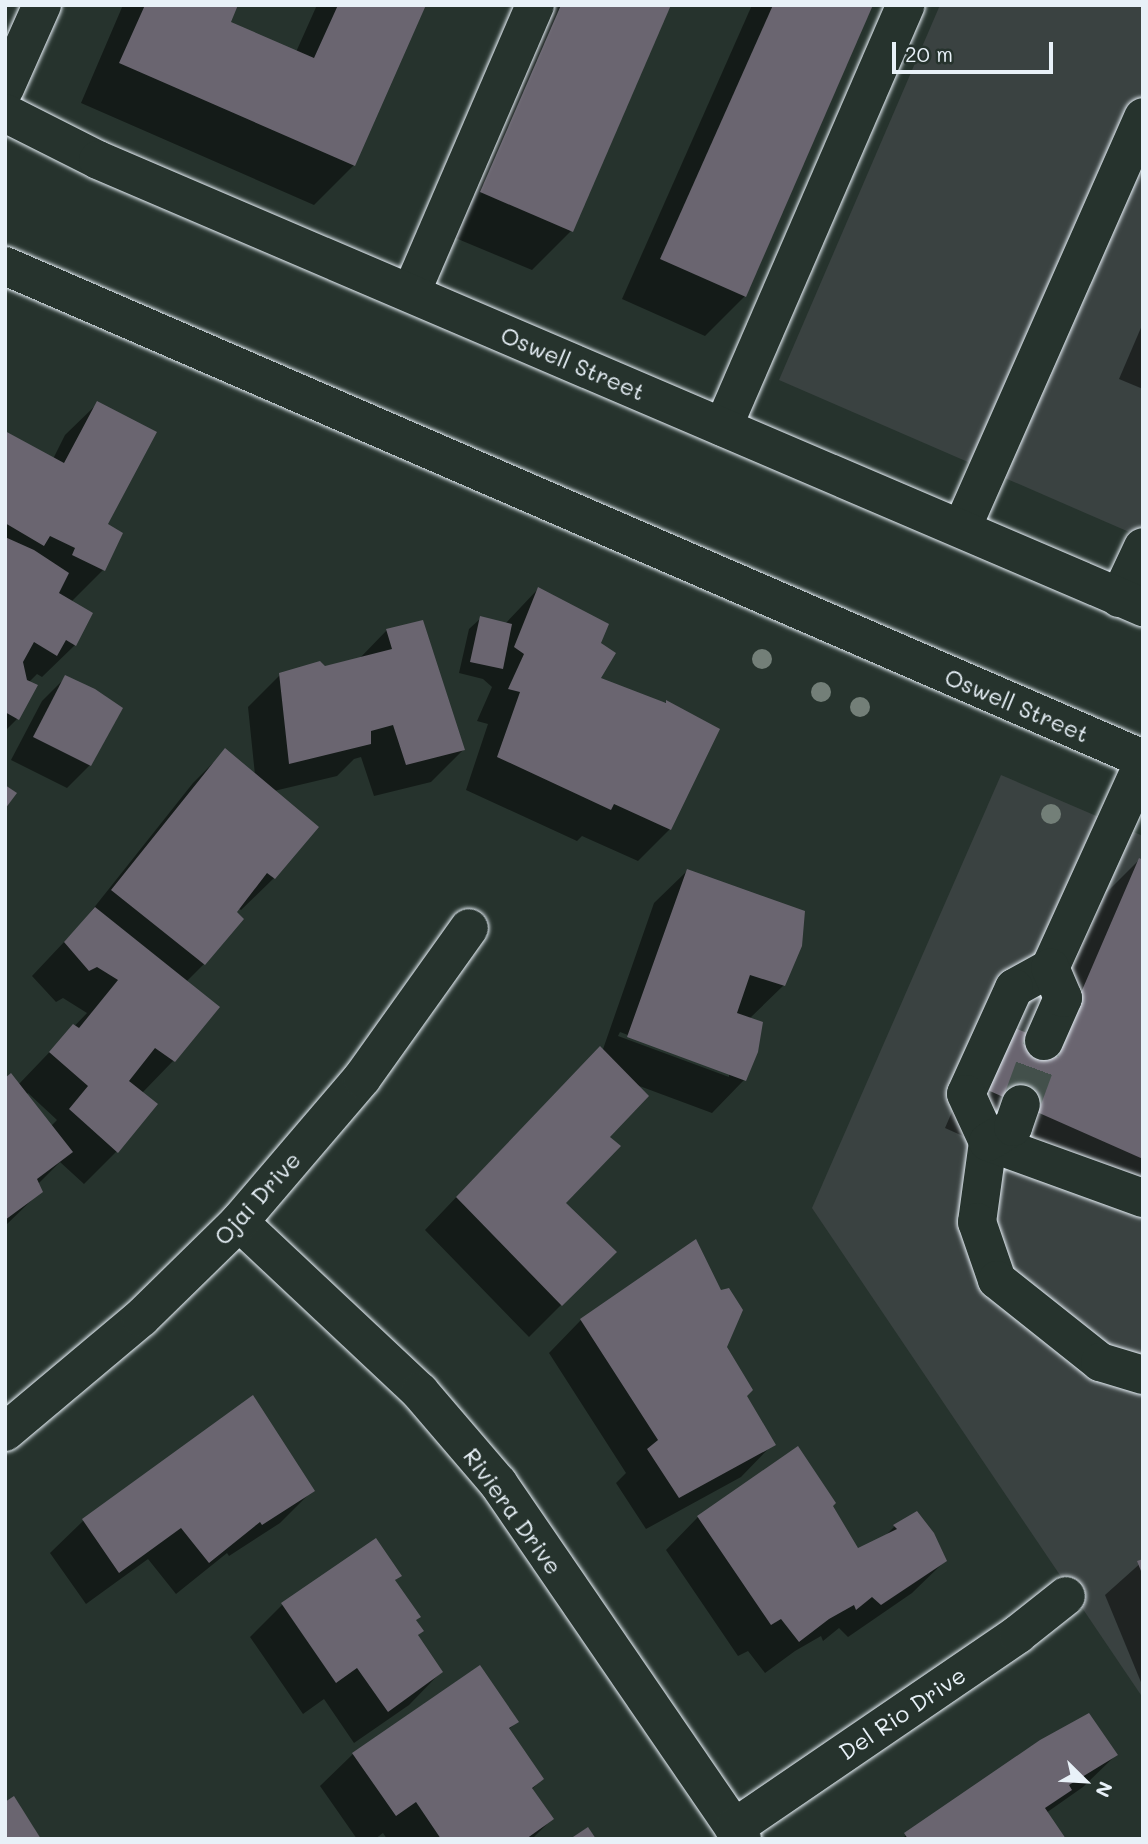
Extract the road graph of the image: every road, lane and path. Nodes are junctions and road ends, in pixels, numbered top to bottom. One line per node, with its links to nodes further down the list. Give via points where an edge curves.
1 (42, 5): 4 (main road)
2 (535, 5): 8 (main road)
3 (905, 5): 9 (main road)
4 (5, 88)
5 (5, 113): 8 (main road, Oswell Street, via 98,160)
6 (1143, 117): 10 (main road)
7 (5, 266): 13 (main road, Oswell Street)
8 (411, 293): 9 (main road, Oswell Street)
9 (723, 427): 10 (main road, Oswell Street)
10 (962, 528): 12 (main road, Oswell Street)
11 (1143, 547): 12 (main road)
12 (1131, 602)
13 (1143, 761): 15 (main road)
14 (469, 928): 20 (main road, Ojai Drive, via 362,1078)
15 (1050, 968): 16 (main road, via 1063,998); 18 (main road, via 1014,988 966,1094)
16 (1044, 1041)
17 (1021, 1104): 18 (main road, via 1013,1127)
18 (988, 1142): 19 (main road); 21 (main road, via 978,1222 997,1280 1100,1362)
19 (1143, 1198)
20 (239, 1222): 22 (main road, Ojai Drive, via 141,1318); 24 (main road, Riviera Drive, via 420,1392 498,1483)
21 (1143, 1375)
22 (5, 1432)
23 (1066, 1596): 24 (main road, Del Rio Drive)
24 (738, 1833)

